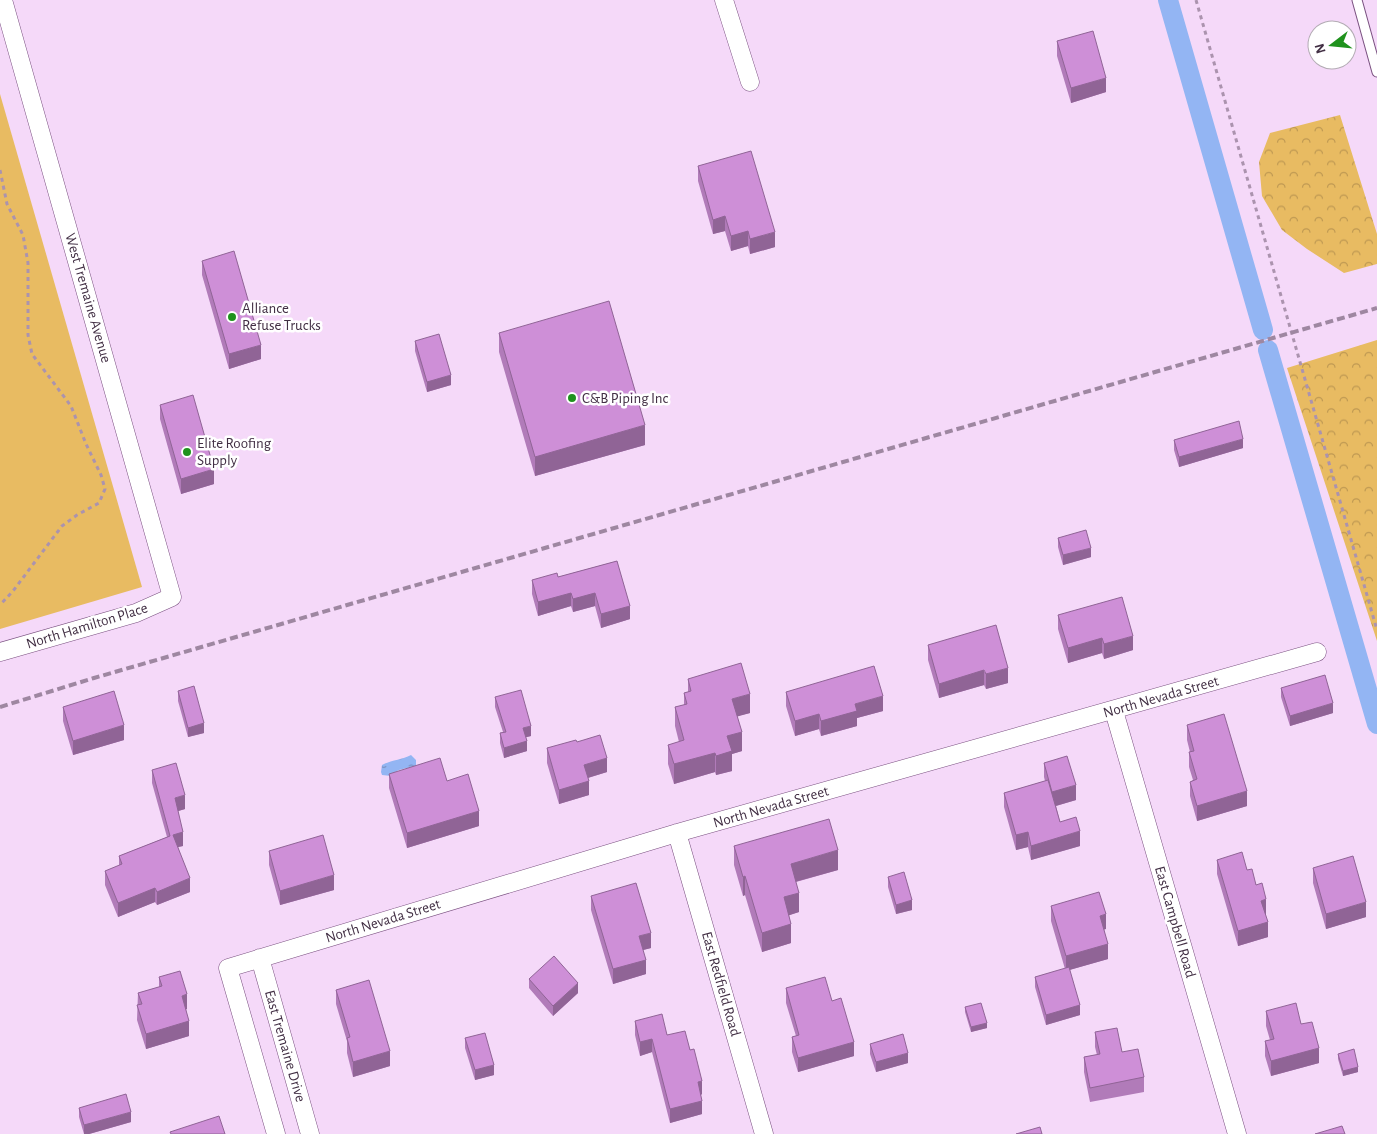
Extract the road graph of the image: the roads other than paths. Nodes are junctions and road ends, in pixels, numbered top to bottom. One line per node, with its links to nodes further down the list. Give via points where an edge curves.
1 (3, 0): 6 (street, West Tremaine Avenue)
2 (724, 0): 5 (street)
3 (1357, 0): 4 (lane)
4 (1377, 72)
5 (750, 82)
6 (172, 597): 7 (street, North Hamilton Place, via 136,613)
7 (0, 652)
8 (1317, 652): 9 (street, North Nevada Street)
9 (1114, 711): 10 (street, North Nevada Street); 15 (street, East Campbell Road)
10 (677, 833): 11 (street, North Nevada Street); 14 (street, East Redfield Road)
11 (260, 958): 12 (street, North Nevada Street, via 228,968); 13 (street, East Tremaine Drive)
12 (276, 1134)
13 (310, 1134)
14 (764, 1134)
15 (1236, 1134)

